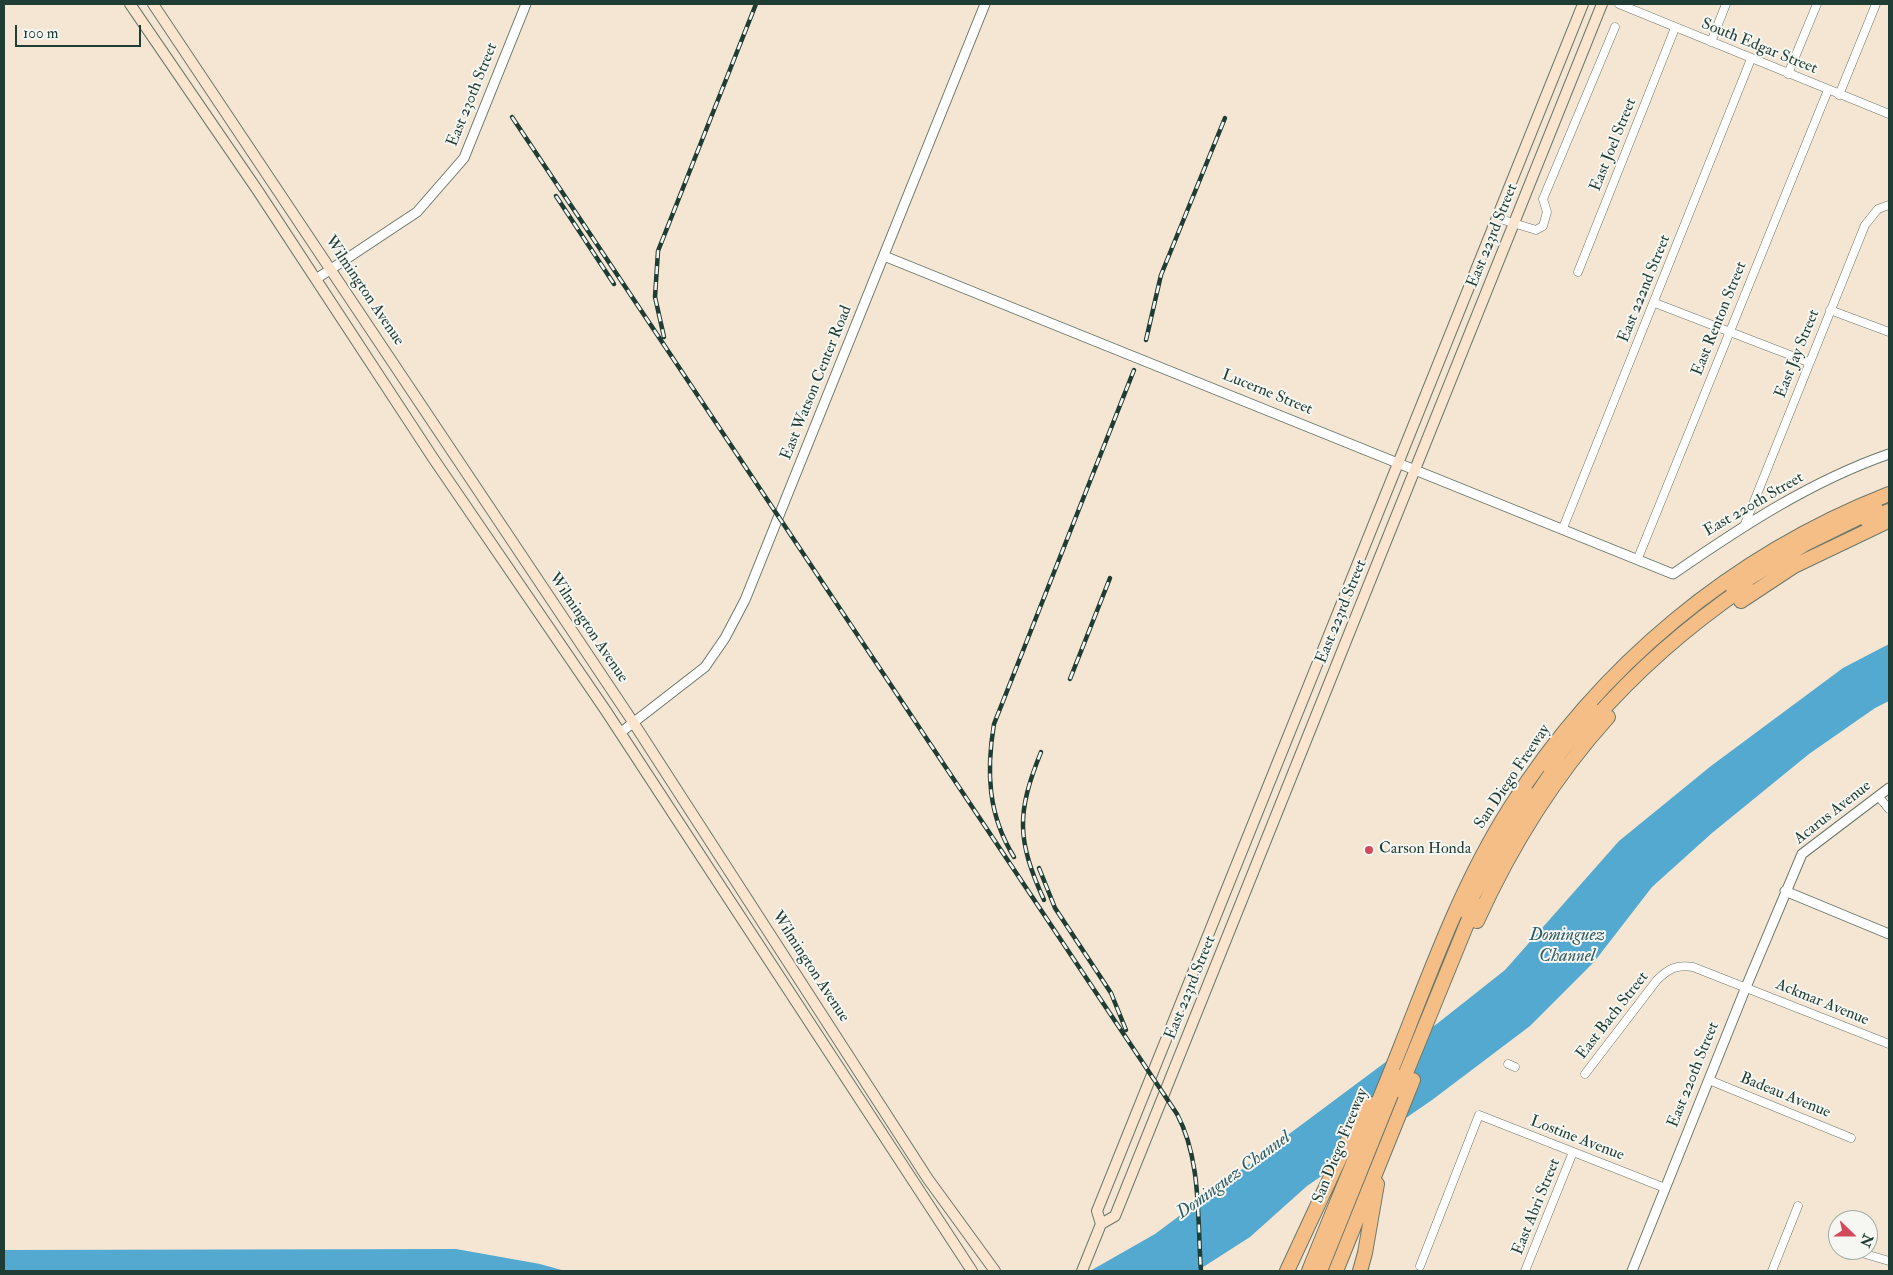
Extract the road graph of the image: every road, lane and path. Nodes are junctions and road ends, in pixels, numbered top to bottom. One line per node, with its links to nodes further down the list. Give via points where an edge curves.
1 (130, 4): 25 (main road, Wilmington Avenue)
2 (153, 4): 23 (main road, Wilmington Avenue)
3 (526, 4): 23 (street, East 230th Street, via 464,158 417,212)
4 (985, 4): 22 (street, East Watson Center Road)
5 (1583, 4): 20 (main road, East 223rd Street)
6 (1602, 4): 21 (main road, East 223rd Street)
7 (1620, 4): 12 (street, South Edgar Street)
8 (1726, 4): 13 (street)
9 (1817, 4): 15 (street)
10 (1876, 4): 17 (street)
11 (1615, 27): 21 (street, via 1543,199 1546,212 1543,226 1536,230)
12 (1675, 28): 13 (street, South Edgar Street); 24 (street, East Joel Street)
13 (1711, 42): 14 (street, South Edgar Street)
14 (1752, 59): 15 (street, South Edgar Street); 26 (street, East 222nd Street)
15 (1788, 74): 16 (street, South Edgar Street)
16 (1828, 90): 17 (street, South Edgar Street); 29 (street, East Renton Street)
17 (1839, 94): 18 (street, South Edgar Street)
18 (1889, 114)
19 (1889, 205): 27 (street, East Jay Street, via 1878,208 1865,225)
20 (1497, 218): 21 (street); 32 (main road, East 223rd Street)
21 (1514, 224): 33 (main road, East 223rd Street)
22 (884, 256): 32 (street, Lucerne Street); 41 (street, East Watson Center Road, via 745,600 725,638 704,667)
23 (330, 268): 25 (street, East 230th Street); 41 (main road, Wilmington Avenue)
24 (1578, 272)
25 (316, 279): 42 (main road, Wilmington Avenue)
26 (1655, 303): 29 (street); 39 (street, East 222nd Street)
27 (1830, 310): 28 (street); 30 (street, East Jay Street)
28 (1889, 332)
29 (1730, 333): 30 (street); 40 (street, East Renton Street)
30 (1808, 362): 38 (street, East Jay Street)
31 (1889, 454): 38 (street, East 220th Street, via 1812,488)
32 (1399, 463): 33 (street, Lucerne Street); 62 (main road, East 223rd Street, via 1097,1211)
33 (1416, 469): 39 (street, Lucerne Street); 62 (main road, East 223rd Street, via 1115,1216)
34 (1889, 494): 53 (highway, San Diego Freeway, via 1814,528 1746,567 1658,634 1594,696 1533,773 1482,856 1453,916)
35 (1889, 504): 50 (highway, via 1805,544 1700,610 1601,703 1545,772 1490,863 1468,906)
36 (1889, 510): 50 (highway, via 1820,542 1729,598 1668,645 1594,719 1556,766 1510,835 1463,930)
37 (1889, 520): 58 (highway, via 1830,547 1754,591 1670,656 1594,733 1519,837 1483,909)
38 (1745, 524): 40 (street, East 220th Street, via 1673,574)
39 (1563, 528): 40 (street, Lucerne Street)
40 (1638, 558)
41 (633, 722): 42 (street, East Watson Center Road); 49 (main road, Wilmington Avenue)
42 (620, 733): 51 (main road, Wilmington Avenue)
43 (1889, 788): 44 (street, Acarus Avenue)
44 (1878, 796): 45 (street); 46 (street, Acarus Avenue, via 1802,854)
45 (1889, 809)
46 (1785, 891): 47 (street); 48 (street, East 220th Street)
47 (1889, 934)
48 (1746, 987): 52 (street, Ackmar Avenue); 54 (street, East Bach Street, via 1693,967 1676,966 1666,971); 55 (street, East 220th Street)
49 (822, 1012): 51 (main road); 66 (main road, Wilmington Avenue, via 928,1179)
50 (1427, 1014): 59 (highway)
51 (810, 1021): 65 (main road, Wilmington Avenue)
52 (1889, 1044)
53 (1391, 1070): 67 (highway, via 1349,1138); 68 (highway, San Diego Freeway)
54 (1585, 1074)
55 (1708, 1080): 56 (street, Badeau Avenue); 60 (street, East 220th Street)
56 (1851, 1138)
57 (1573, 1152): 60 (street, Lostine Avenue); 63 (street, Lostine Avenue, via 1479,1115); 73 (street, East Abri Street)
58 (1382, 1156): 71 (highway); 72 (highway, via 1366,1253)
59 (1364, 1171): 69 (highway); 70 (highway)
60 (1665, 1188): 74 (street, East 220th Street)
61 (1798, 1206): 75 (street)
62 (1101, 1224): 64 (main road, East 223rd Street)
63 (1420, 1266)
64 (1083, 1270)
65 (972, 1271)
66 (995, 1271)
67 (1287, 1271)
68 (1309, 1271)
69 (1320, 1271)
70 (1326, 1271)
71 (1336, 1271)
72 (1360, 1271)
73 (1525, 1271)
74 (1632, 1271)
75 (1772, 1271)

